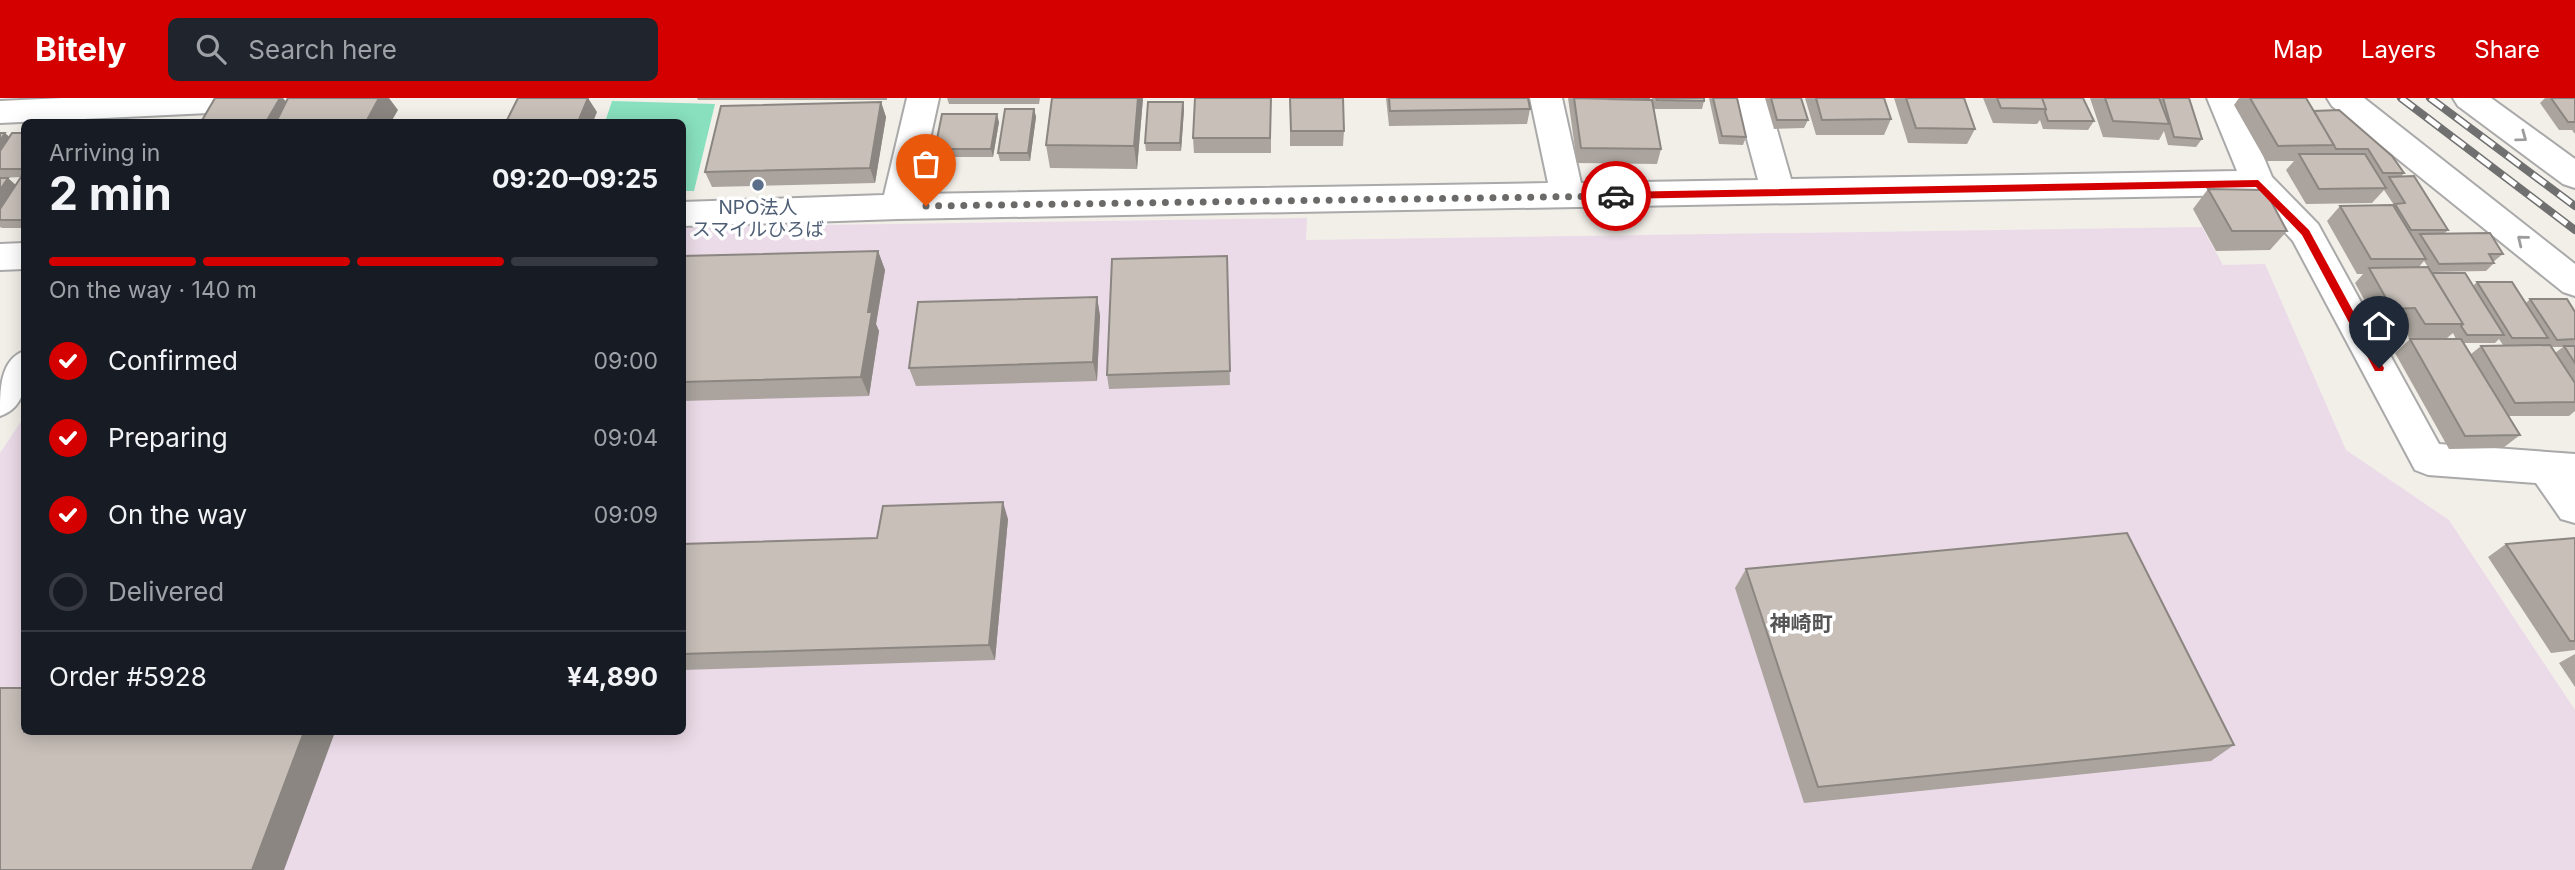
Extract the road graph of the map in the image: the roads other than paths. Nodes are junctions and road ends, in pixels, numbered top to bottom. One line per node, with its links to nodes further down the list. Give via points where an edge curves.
1 (923, 98): 13 (street)
2 (1546, 98): 12 (street)
3 (1752, 98): 11 (street)
4 (2223, 98): 10 (street)
5 (2343, 98): 17 (street, one-way to 5)
6 (2469, 98): 9 (street, one-way to 9)
7 (205, 108): 8 (street)
8 (0, 112)
9 (2571, 171)
10 (2258, 183): 11 (street); 20 (street, via 2306,233 2428,459)
11 (1778, 192): 12 (street)
12 (1567, 197): 13 (street)
13 (898, 207): 14 (street)
14 (686, 214)
15 (21, 256): 16 (street)
16 (0, 257)
17 (2575, 283)
18 (21, 370): 19 (street)
19 (0, 401)
20 (2561, 470): 21 (street)
21 (2575, 507)

